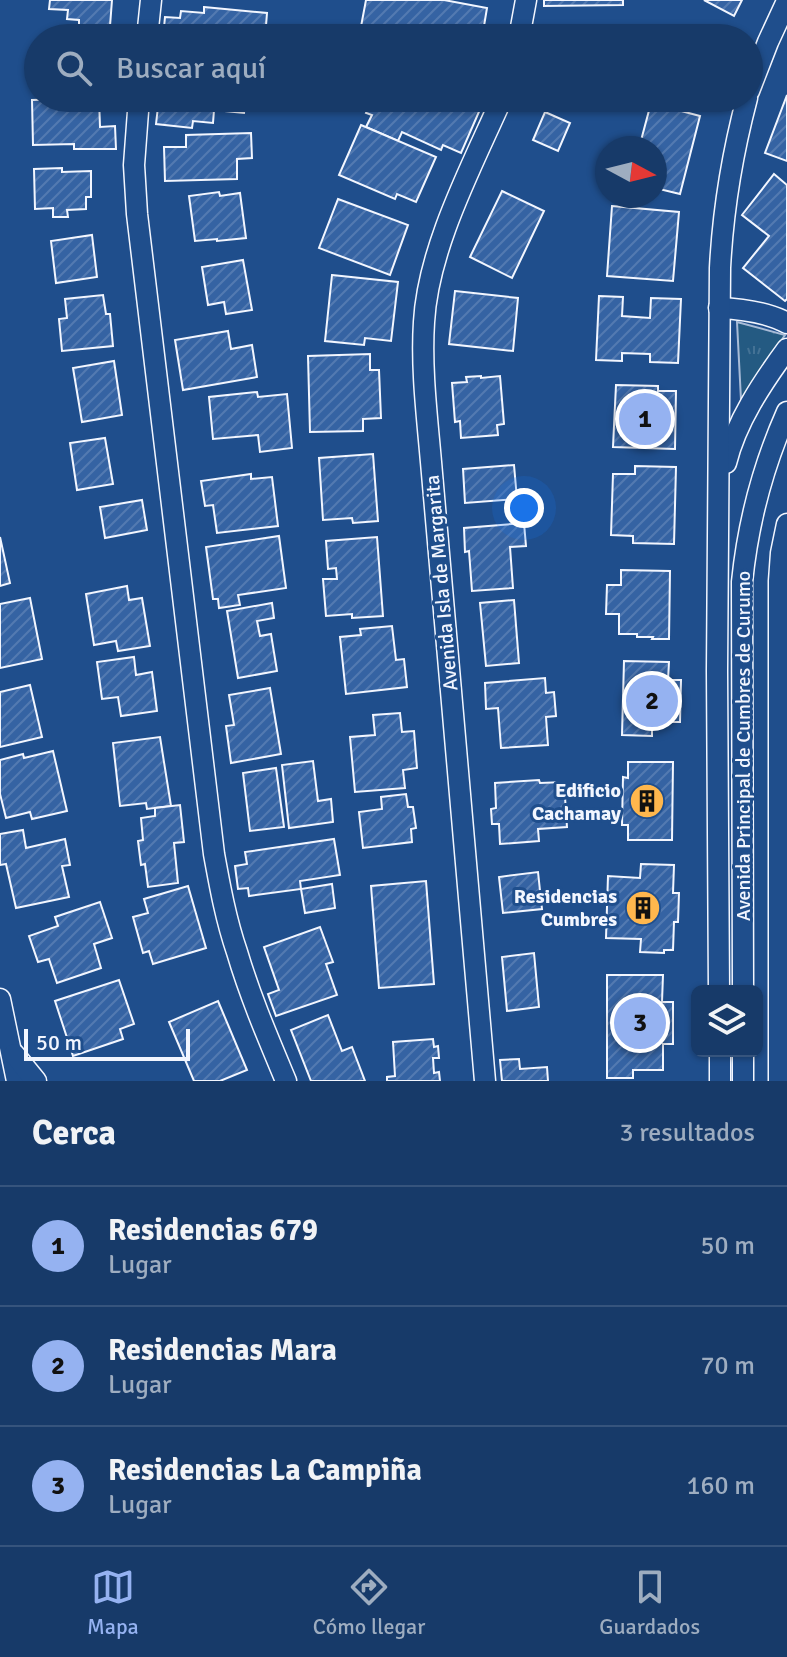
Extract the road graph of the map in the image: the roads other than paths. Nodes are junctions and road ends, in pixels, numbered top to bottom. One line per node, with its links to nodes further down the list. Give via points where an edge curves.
1 (151, 0): 4 (street)
2 (526, 0): 5 (street)
3 (787, 1): 6 (street)
4 (148, 24)
5 (522, 24)
6 (763, 55)
7 (138, 112): 26 (street, via 137,214 214,854 237,952)
8 (496, 112): 27 (street, Avenida Isla de Margarita, via 432,269 424,321 431,462)
9 (744, 112): 10 (street, via 723,222)
10 (719, 308): 11 (street); 13 (street, Avenida Principal de Cumbres de Curumo)
11 (787, 323)
12 (787, 349): 15 (street, Avenida Principal de Cumbres de Curumo)
13 (719, 406): 15 (street); 16 (street, Avenida Principal de Cumbres de Curumo)
14 (787, 410): 15 (street); 19 (street, Avenida Principal de Cumbres de Curumo, via 758,490 742,582)
15 (745, 417): 16 (street, Avenida Principal de Cumbres de Curumo, via 732,440)
16 (719, 494): 18 (street, Avenida Principal de Cumbres de Curumo)
17 (787, 524): 30 (street, Avenida Principal de Cumbres de Curumo, via 779,581)
18 (719, 985)
19 (743, 985)
20 (1, 1005): 21 (street)
21 (12, 1051): 24 (street); 25 (street)
22 (720, 1057): 28 (street)
23 (743, 1057): 29 (street)
24 (17, 1081)
25 (36, 1081)
26 (286, 1081)
27 (485, 1081)
28 (720, 1081)
29 (743, 1081)
30 (779, 1081)

